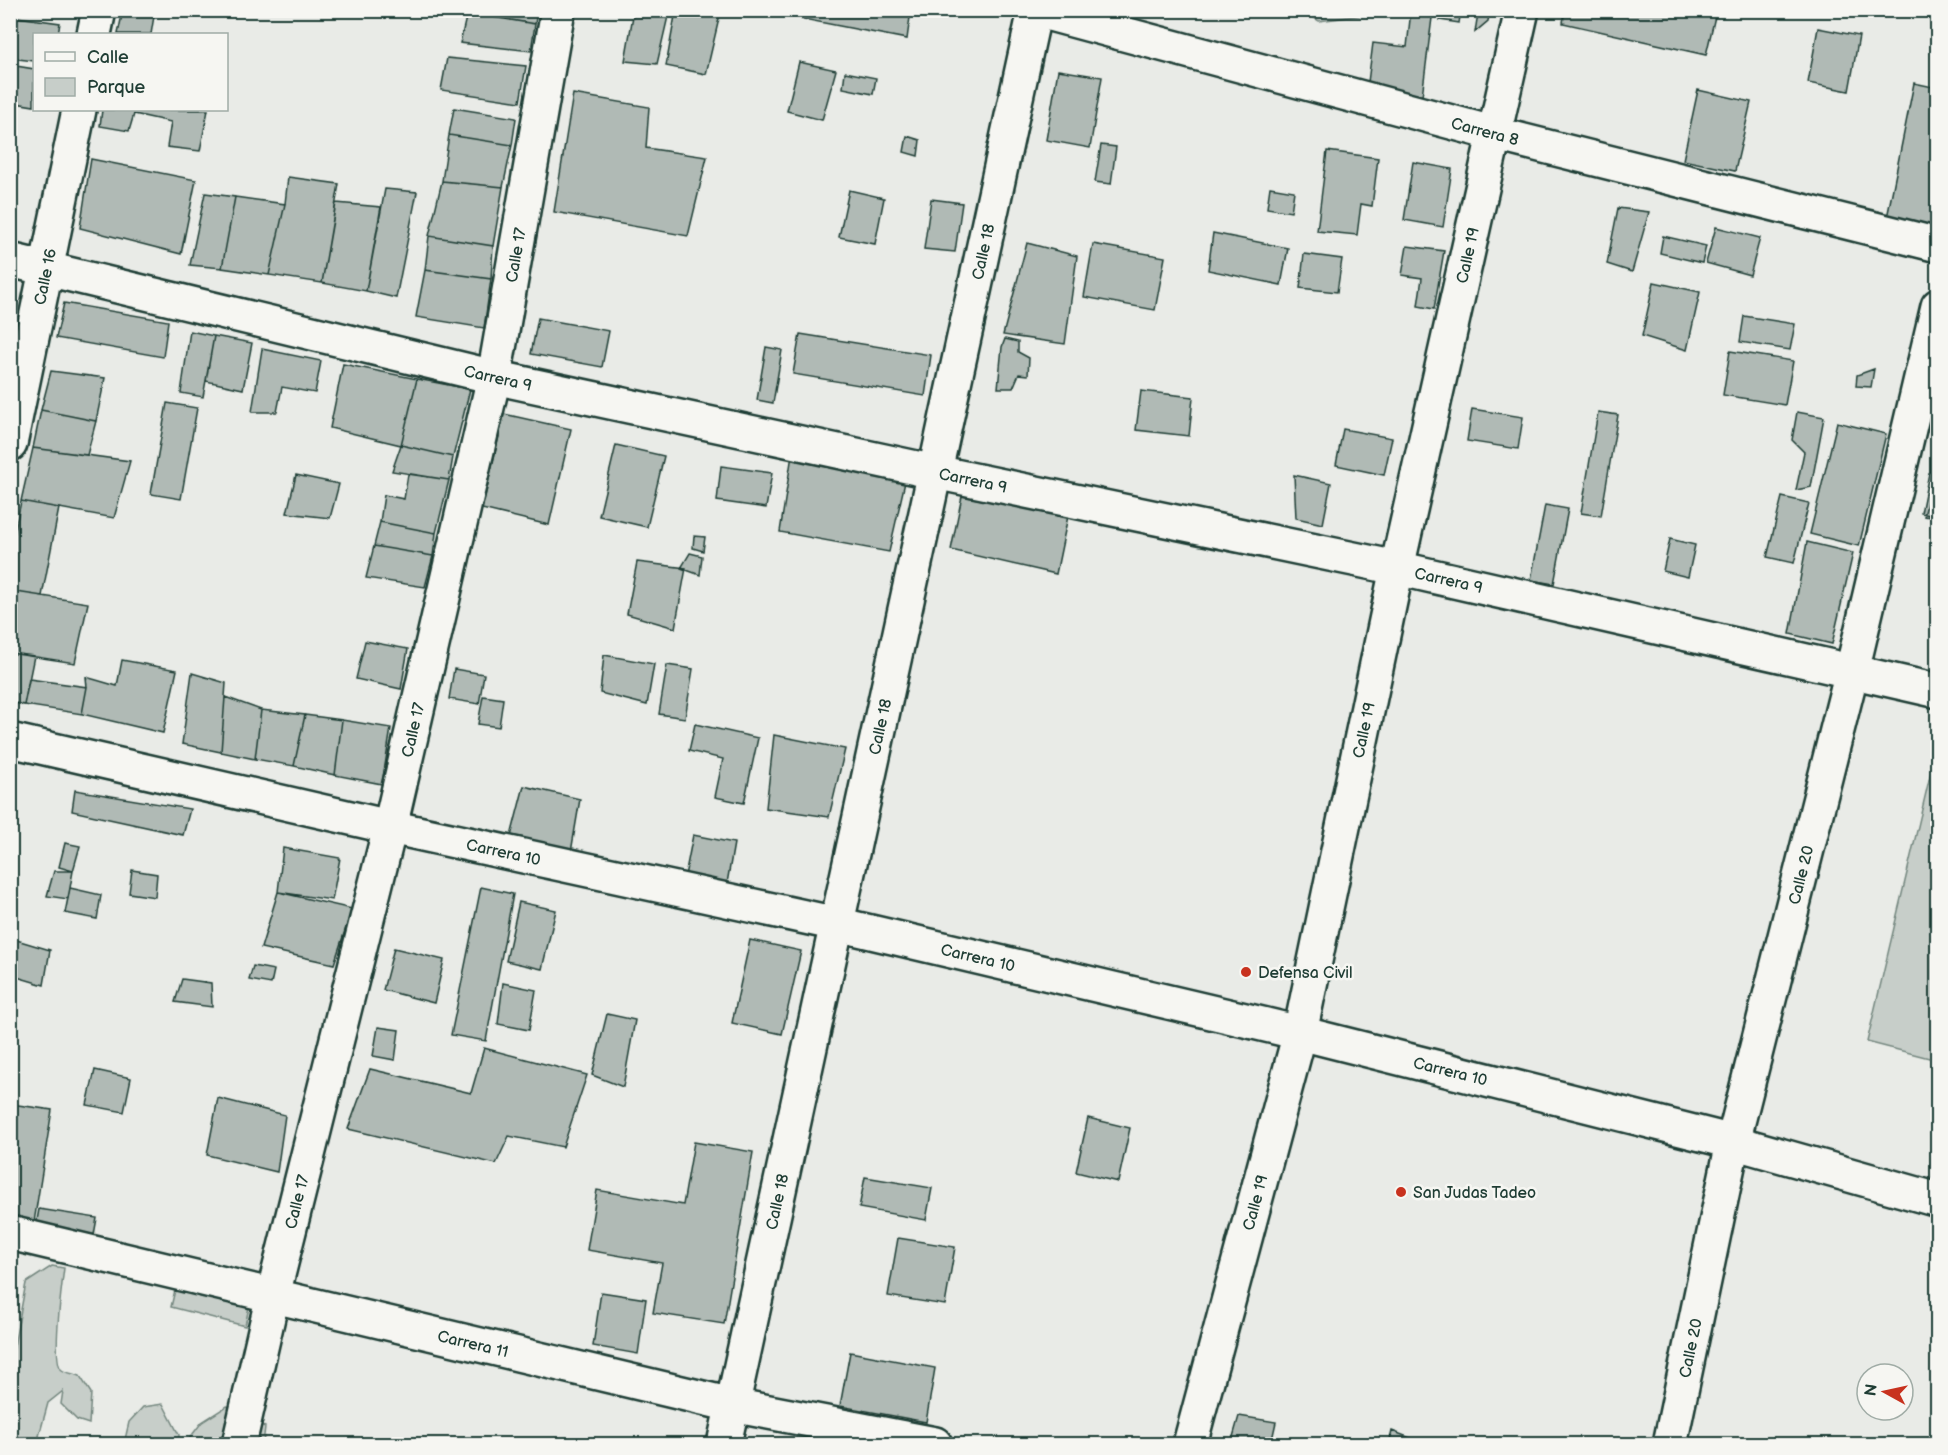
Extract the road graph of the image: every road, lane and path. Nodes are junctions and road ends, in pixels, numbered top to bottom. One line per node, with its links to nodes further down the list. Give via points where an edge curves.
1 (99, 10): 5 (street)
2 (558, 10): 12 (street, Calle 17)
3 (1522, 10): 7 (street, Calle 19)
4 (1035, 11): 7 (street, Carrera 8); 14 (street, Calle 18)
5 (94, 33)
6 (79, 111): 10 (street, Calle 16)
7 (1496, 134): 8 (street, Carrera 8); 15 (street, Calle 19)
8 (1938, 245)
9 (10, 260): 10 (street, Carrera 9)
10 (46, 269): 12 (street, Carrera 9); 13 (street, Calle 16)
11 (1938, 306): 16 (street, Calle 20)
12 (494, 377): 14 (street, Carrera 9); 19 (street, Calle 17)
13 (10, 444)
14 (935, 472): 15 (street, Carrera 9); 20 (street, Calle 18)
15 (1397, 568): 16 (street, Carrera 9); 21 (street, Calle 19)
16 (1852, 671): 17 (street, Carrera 9); 22 (street, Calle 20)
17 (1938, 690)
18 (10, 740): 19 (street, Carrera 10)
19 (390, 827): 20 (street, Carrera 10); 25 (street, Calle 17)
20 (837, 924): 21 (street, Carrera 10); 26 (street, Calle 18)
21 (1300, 1033): 22 (street, Carrera 10); 30 (street, Calle 19)
22 (1733, 1142): 23 (street, Carrera 10); 31 (street, Calle 20)
23 (1938, 1200)
24 (10, 1233): 25 (street, Carrera 11)
25 (273, 1295): 26 (street, Carrera 11); 28 (street, Calle 17)
26 (732, 1405): 27 (street, Carrera 11); 29 (street, Calle 18)
27 (915, 1442)
28 (239, 1444)
29 (724, 1444)
30 (1190, 1444)
31 (1670, 1444)

